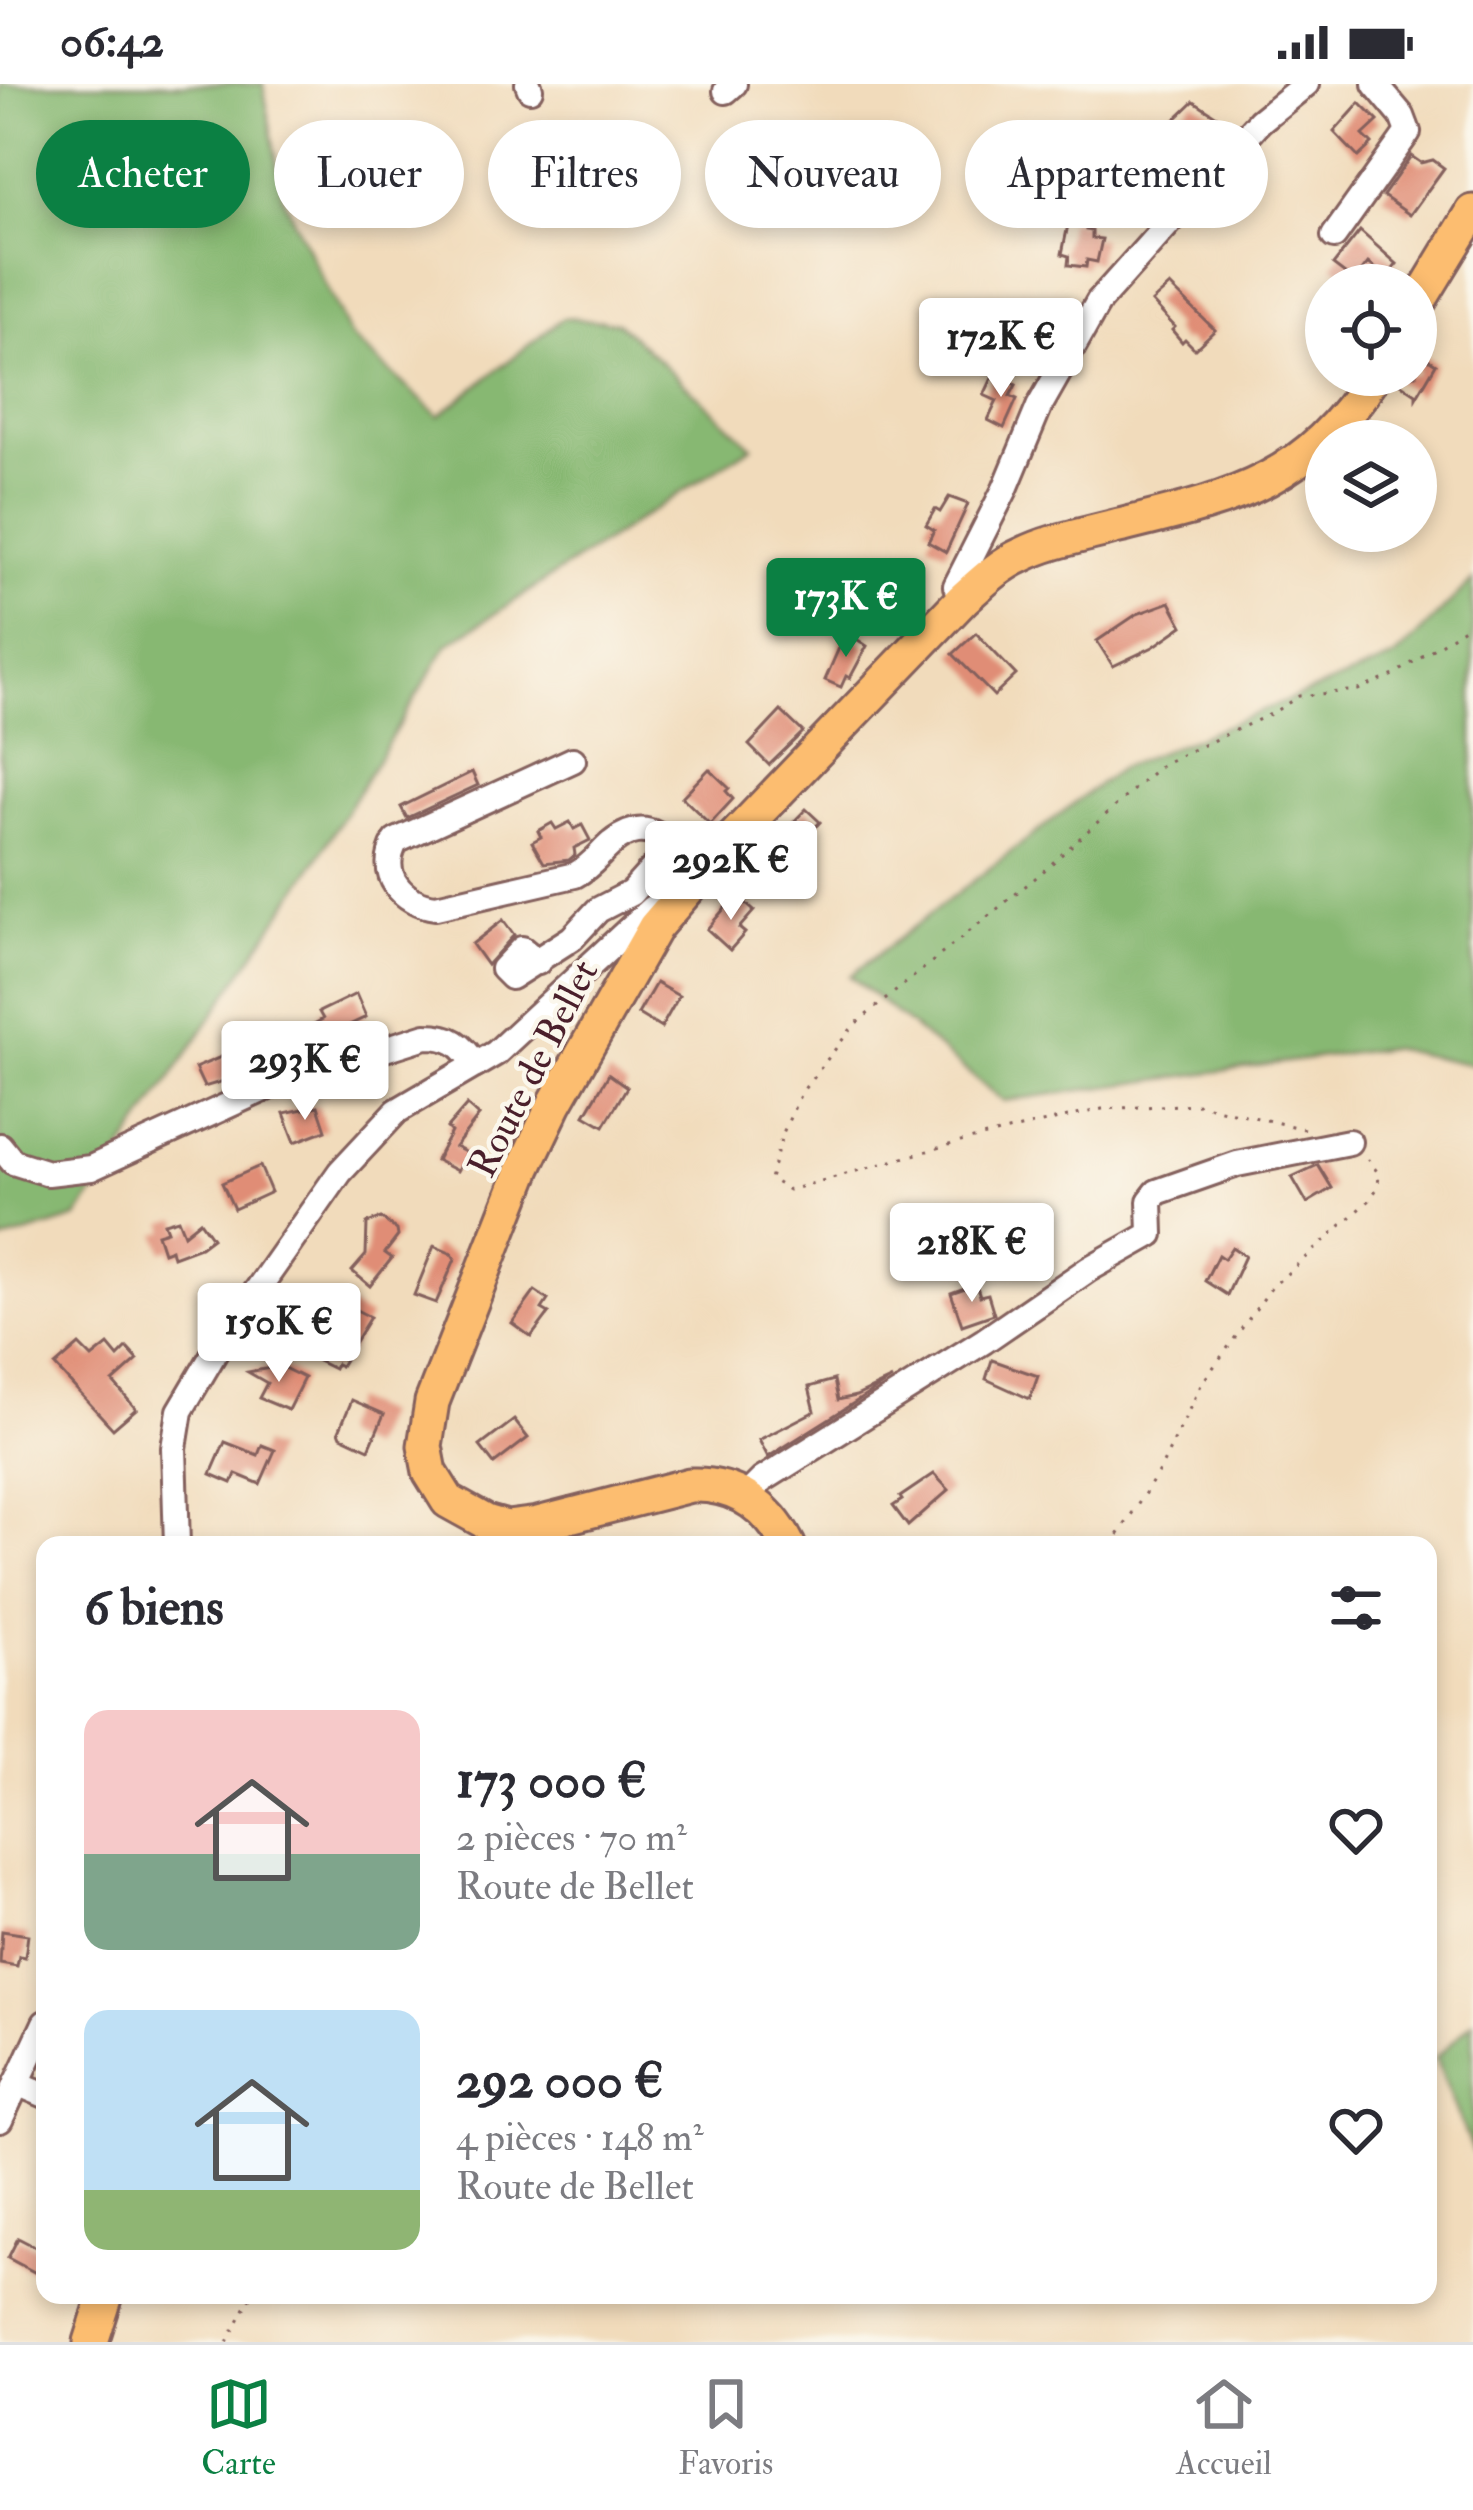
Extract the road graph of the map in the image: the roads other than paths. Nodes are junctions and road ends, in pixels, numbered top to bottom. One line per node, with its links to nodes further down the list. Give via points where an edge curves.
1 (1375, 84): 4 (street, via 1408,132)
2 (1301, 86): 7 (street, via 1199,187 1083,325 956,586)
3 (1473, 212): 5 (main road)
4 (1334, 236)
5 (1437, 271)
6 (1358, 396): 7 (main road, Route de Bellet, via 1333,430 1265,483 1051,543 1005,564)
7 (963, 599): 10 (main road, Route de Bellet)
8 (573, 760): 9 (street, via 396,841 387,867 401,891 436,908 575,875 634,831 650,829)
9 (673, 847): 10 (street); 12 (street, via 631,893 598,910)
10 (697, 877): 11 (main road, Route de Bellet)
11 (670, 907): 13 (street, via 652,908); 16 (main road, Route de Bellet, via 524,1168 432,1402 426,1459 457,1508 507,1528 690,1485)
12 (538, 962)
13 (476, 1065): 15 (street, via 448,1036 426,1036 277,1083 91,1168 48,1173 13,1162); 17 (street, via 397,1111 362,1145 195,1382 174,1448)
14 (1349, 1142): 16 (street, via 1237,1164 1157,1192 1150,1234)
15 (0, 1146)
16 (746, 1496): 18 (main road)
17 (177, 1536)
18 (783, 1536)
19 (36, 2042): 20 (street)
20 (17, 2083): 21 (street); 22 (street)
21 (36, 2091)
22 (0, 2120)
23 (103, 2304): 24 (main road)
24 (91, 2342)

